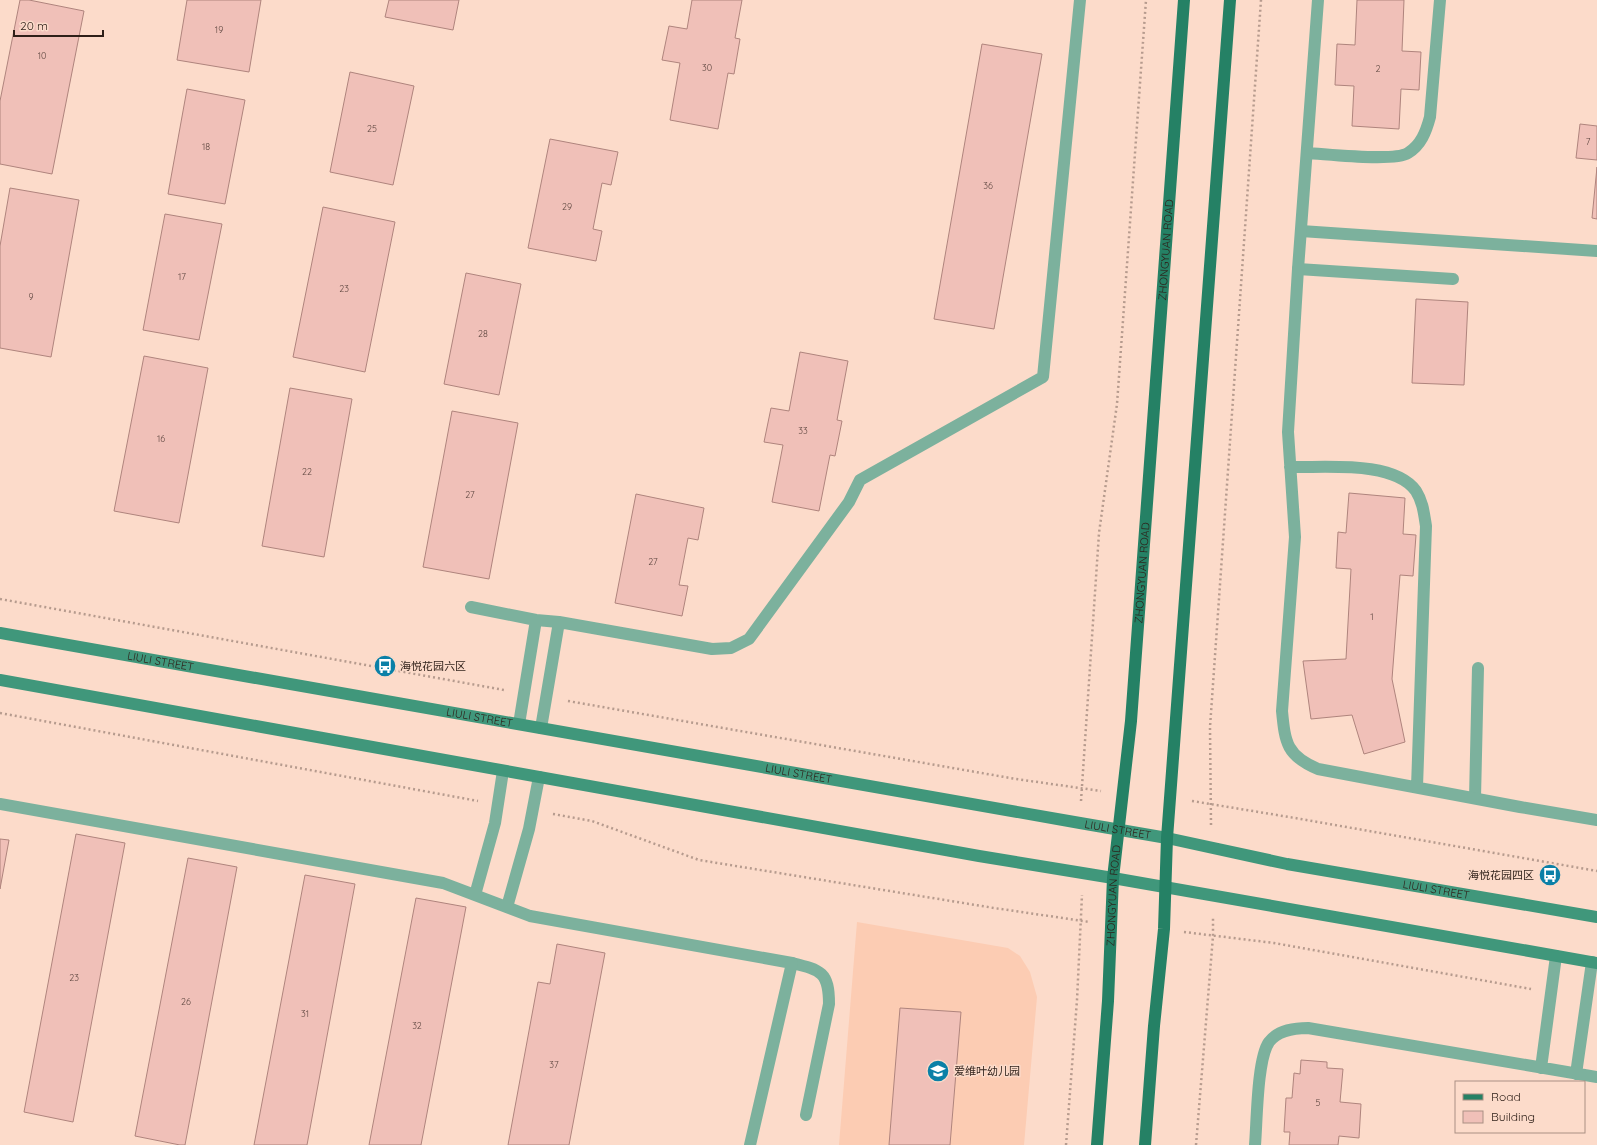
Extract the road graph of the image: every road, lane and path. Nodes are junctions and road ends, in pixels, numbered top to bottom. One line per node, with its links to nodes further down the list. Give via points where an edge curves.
1 (1080, 0): 17 (street, via 1043,378 860,480 849,502 749,639 731,648 712,648)
2 (1146, 0): 29 (path, via 1117,404 1099,533)
3 (1184, 0): 30 (main road, ZHONGYUAN ROAD, via 1133,702)
4 (1230, 0): 31 (main road)
5 (1261, 0): 35 (path, via 1210,727)
6 (1318, 0): 8 (street)
7 (1440, 0): 8 (street, via 1430,117 1425,134 1416,147 1407,154 1391,157)
8 (1307, 153): 9 (street)
9 (1300, 232): 10 (street); 11 (street)
10 (1597, 251)
11 (1298, 269): 12 (street); 13 (street, via 1288,432)
12 (1453, 279)
13 (1290, 467): 28 (street, via 1295,537 1282,711 1284,734 1291,750 1303,762 1318,769); 28 (street, via 1371,469 1388,472 1406,480 1423,505 1426,526)
14 (0, 599): 21 (path)
15 (471, 607): 16 (street)
16 (536, 620): 17 (street); 21 (street)
17 (559, 622): 22 (street)
18 (0, 633): 24 (main road, LIULI STREET)
19 (1478, 668): 32 (street)
20 (0, 680): 26 (main road)
21 (524, 693): 24 (street)
22 (546, 698): 25 (street); 29 (path, via 1008,778)
23 (0, 713): 34 (path)
24 (519, 724): 25 (main road, LIULI STREET)
25 (541, 728): 38 (main road, LIULI STREET)
26 (503, 771): 27 (main road); 34 (street)
27 (539, 777): 36 (street); 43 (main road)
28 (1417, 787): 32 (street)
29 (1082, 788): 30 (path); 38 (path)
30 (1123, 793): 39 (main road, ZHONGYUAN ROAD)
31 (1171, 798): 35 (path); 40 (main road)
32 (1475, 798): 37 (street)
33 (0, 804): 46 (street, via 443,883)
34 (498, 804): 46 (street)
35 (1211, 805): 41 (path); 42 (path)
36 (533, 811): 48 (street); 50 (path, via 592,821 699,860)
37 (1597, 820)
38 (1080, 823): 39 (main road, LIULI STREET)
39 (1118, 830): 40 (main road, LIULI STREET); 44 (main road, ZHONGYUAN ROAD)
40 (1167, 838): 41 (main road, LIULI STREET); 45 (main road)
41 (1212, 847): 49 (main road, LIULI STREET, via 1288,864)
42 (1597, 871)
43 (1083, 873): 44 (main road); 50 (path)
44 (1113, 878): 45 (main road); 51 (main road, ZHONGYUAN ROAD)
45 (1166, 888): 47 (main road); 52 (main road)
46 (475, 895): 48 (street)
47 (1213, 896): 53 (path); 54 (main road)
48 (507, 907): 55 (street, via 530,916)
49 (1597, 917)
50 (1080, 921): 51 (path); 63 (path)
51 (1111, 924): 64 (main road, ZHONGYUAN ROAD)
52 (1164, 929): 53 (path); 65 (main road)
53 (1213, 936): 57 (path, via 1274,943); 66 (path)
54 (1556, 956): 56 (main road); 57 (street)
55 (792, 963): 61 (street, via 811,967 822,973 829,986 829,1004); 62 (street)
56 (1594, 963): 59 (street)
57 (1551, 993): 58 (street)
58 (1541, 1068): 59 (street); 67 (street, via 1308,1028 1293,1028 1282,1032 1270,1042 1262,1058)
59 (1576, 1074): 60 (street)
60 (1597, 1077)
61 (806, 1115)
62 (750, 1145)
63 (1066, 1145)
64 (1097, 1145)
65 (1145, 1145)
66 (1196, 1145)
67 (1255, 1145)

